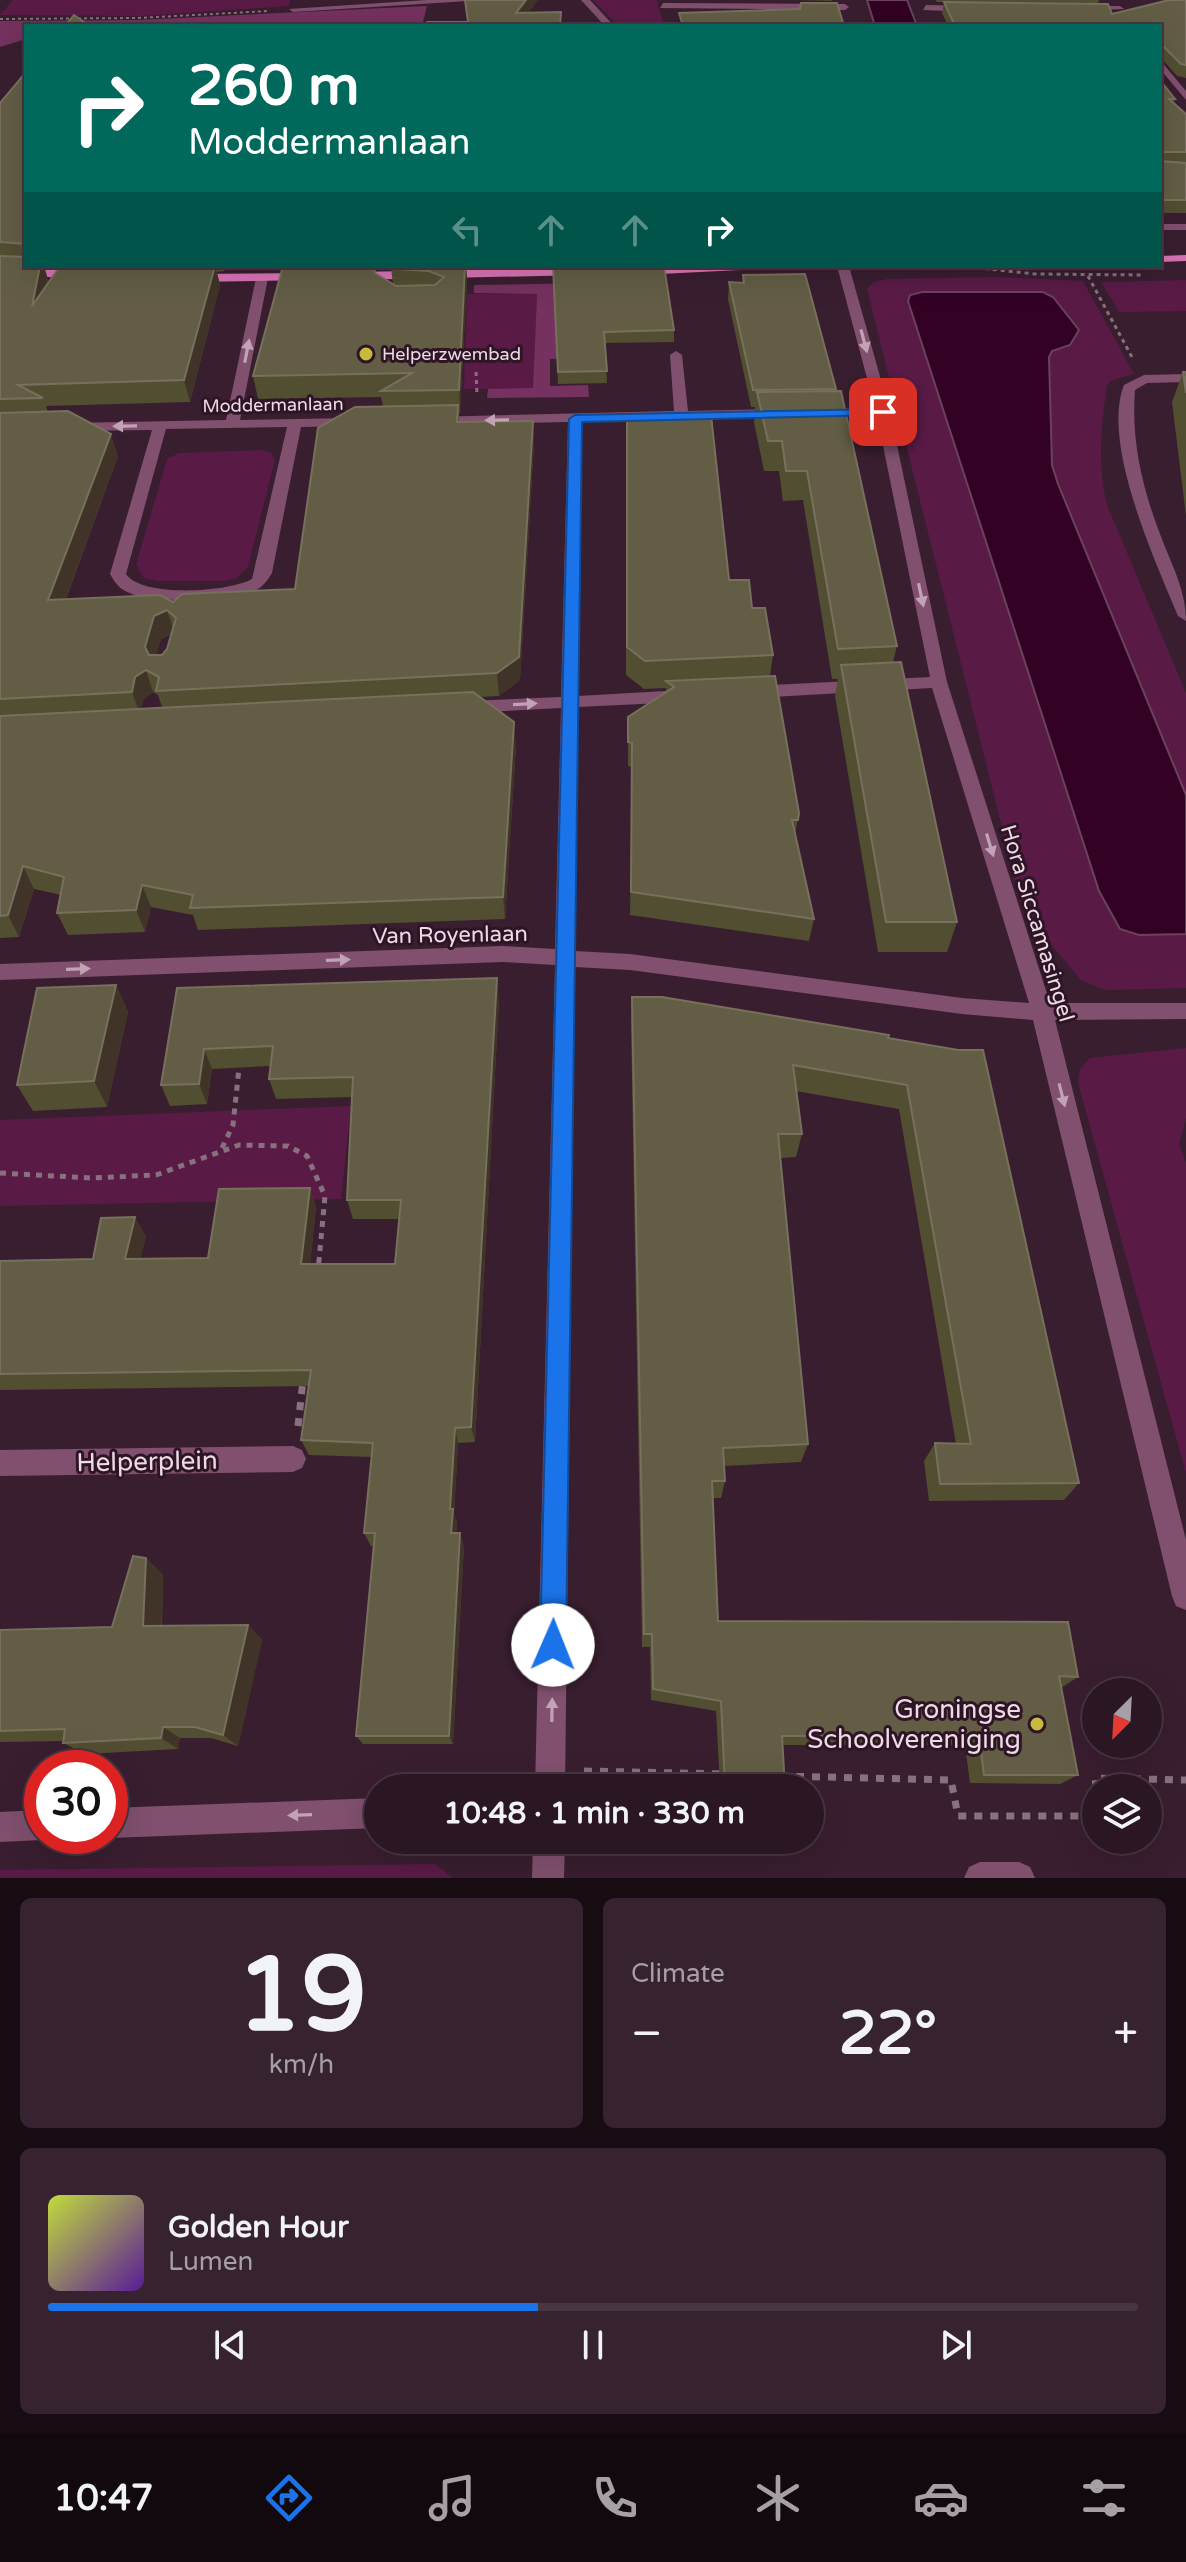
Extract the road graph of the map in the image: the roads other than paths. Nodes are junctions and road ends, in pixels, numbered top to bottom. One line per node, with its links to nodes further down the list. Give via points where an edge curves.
1 (480, 0): 7 (street)
2 (585, 0): 10 (street)
3 (1113, 0): 9 (street, via 1123,14)
4 (663, 6): 5 (street, via 750,11)
5 (846, 8)
6 (926, 8): 8 (street)
7 (293, 9)
8 (984, 9)
9 (1073, 9)
10 (608, 24)
11 (1162, 66): 12 (street)
12 (1186, 97)
13 (1162, 227): 14 (street)
14 (1186, 227)
15 (1186, 258): 16 (main road)
16 (1162, 259)
17 (844, 268): 30 (street, Hora Siccamasingel, one-way to 30)
18 (0, 270): 21 (main road)
19 (600, 271): 23 (main road)
20 (198, 272): 25 (main road); 26 (main road)
21 (92, 276)
22 (338, 276): 23 (main road)
23 (384, 276): 27 (street)
24 (323, 277): 26 (main road)
25 (181, 278)
26 (262, 278): 38 (street, one-way to 26)
27 (385, 293)
28 (676, 355): 33 (street)
29 (1186, 378): 42 (street, via 1144,379 1129,388 1125,411 1143,517)
30 (883, 412): 32 (street); 44 (street, Hora Siccamasingel, one-way to 44)
31 (790, 413): 33 (street)
32 (805, 413)
33 (681, 414): 34 (street)
34 (575, 419): 35 (street, one-way to 35); 47 (street)
35 (410, 421)
36 (363, 422): 37 (street, Moddermanlaan)
37 (295, 423): 38 (street, Moddermanlaan); 41 (street, via 258,583)
38 (232, 424): 39 (street, Moddermanlaan)
39 (160, 425): 40 (street, Moddermanlaan, one-way to 40); 41 (street, via 118,574 127,586)
40 (58, 427)
41 (183, 594): 43 (street)
42 (1186, 616)
43 (178, 617)
44 (939, 682): 45 (street); 52 (street, Hora Siccamasingel, one-way to 52)
45 (732, 693)
46 (700, 695): 47 (street)
47 (573, 702): 48 (street, one-way to 47); 49 (street)
48 (443, 708)
49 (568, 958): 50 (street, Van Royenlaan, one-way to 49, via 487,955); 52 (street, Van Royenlaan); 56 (street, one-way to 49)
50 (0, 972)
51 (1186, 1011): 52 (street, Van Royenlaan)
52 (1042, 1012): 55 (street, Hora Siccamasingel, one-way to 55)
53 (293, 1459): 54 (street, Helperplein)
54 (0, 1463)
55 (1186, 1596)
56 (550, 1774)
57 (364, 1814): 58 (street, one-way to 58)
58 (128, 1822)
59 (24, 1826): 60 (street)
60 (0, 1827)
61 (549, 1854): 62 (street)
62 (548, 1878)
63 (980, 1878): 64 (street)
64 (1019, 1878)

